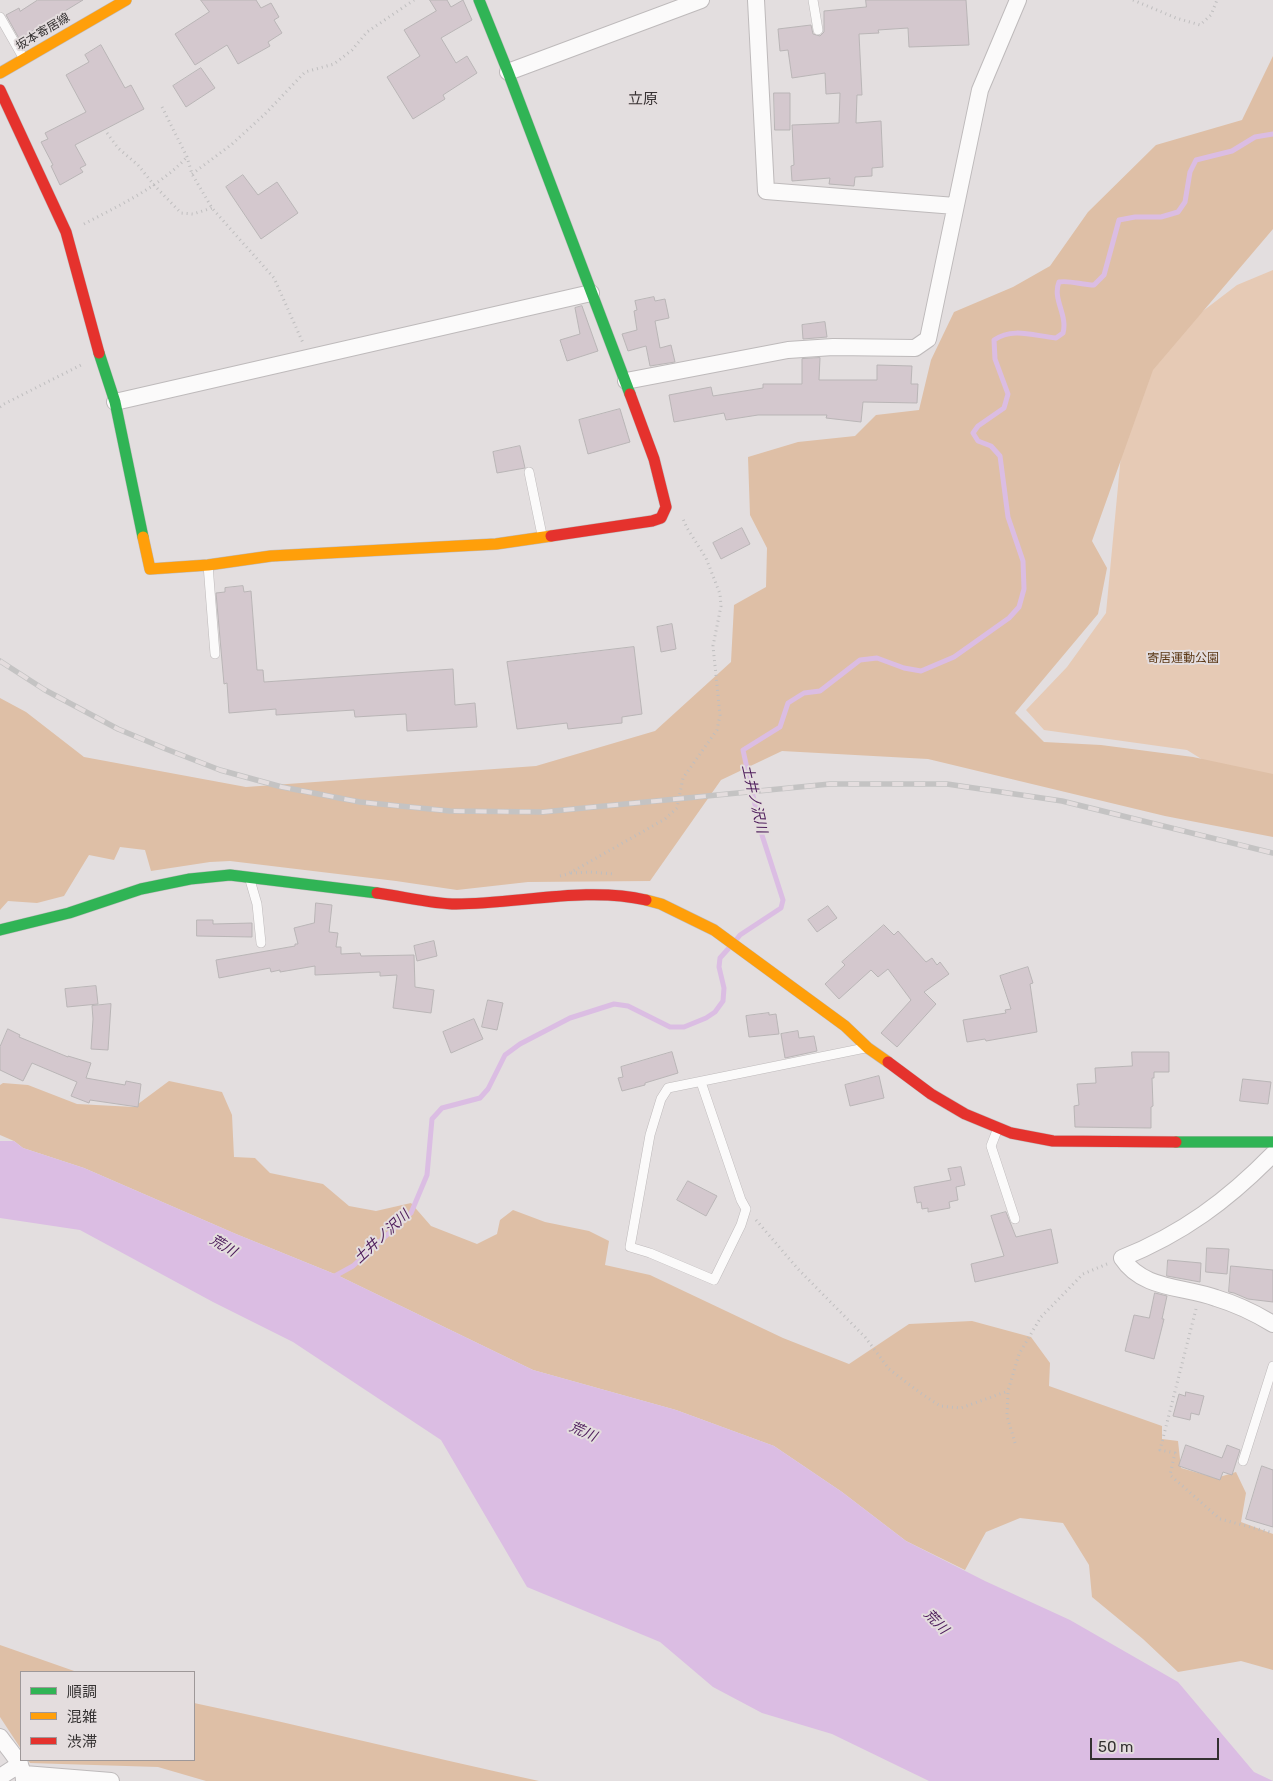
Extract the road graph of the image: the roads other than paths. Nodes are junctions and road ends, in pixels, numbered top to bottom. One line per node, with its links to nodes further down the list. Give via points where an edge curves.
1 (126, 0): 9 (street, 坂本寄居線)
2 (479, 0): 10 (street)
3 (701, 0): 10 (street)
4 (756, 0): 13 (street, via 766,191)
5 (813, 0): 8 (lane)
6 (1018, 0): 13 (street, via 980,90)
7 (0, 17): 9 (lane)
8 (818, 30)
9 (24, 59): 11 (street, 坂本寄居線)
10 (508, 72): 14 (street)
11 (0, 74)
12 (0, 90): 16 (street, via 66,232)
13 (955, 206): 15 (street, via 928,339 915,348 788,350)
14 (591, 293): 15 (street); 16 (street)
15 (626, 380): 18 (street, via 656,467 666,507 661,518)
16 (115, 402): 19 (street, via 150,569)
17 (529, 472): 18 (lane)
18 (542, 537): 19 (street, via 496,544 271,556)
19 (208, 565): 20 (lane)
20 (215, 654)
21 (249, 877): 22 (street, via 230,875 190,879); 23 (lane, via 257,904); 24 (street, via 455,904 578,896 636,898 661,904 714,930 845,1026)
22 (0, 930)
23 (261, 943)
24 (868, 1048): 25 (lane); 26 (street, via 931,1094)
25 (701, 1082): 25 (lane, via 668,1088 661,1099 650,1135 630,1247 714,1280 746,1209)
26 (998, 1128): 27 (street, via 1053,1141); 29 (lane, via 991,1146)
27 (1273, 1142)
28 (1273, 1154): 30 (street, via 1224,1200 1177,1232 1122,1258 1129,1269 1144,1279 1215,1297)
29 (1015, 1219)
30 (1273, 1324)
31 (1273, 1366): 32 (lane)
32 (1243, 1461)
33 (0, 1737): 34 (street)
34 (22, 1773): 35 (street); 36 (street)
35 (0, 1777)
36 (111, 1781)

